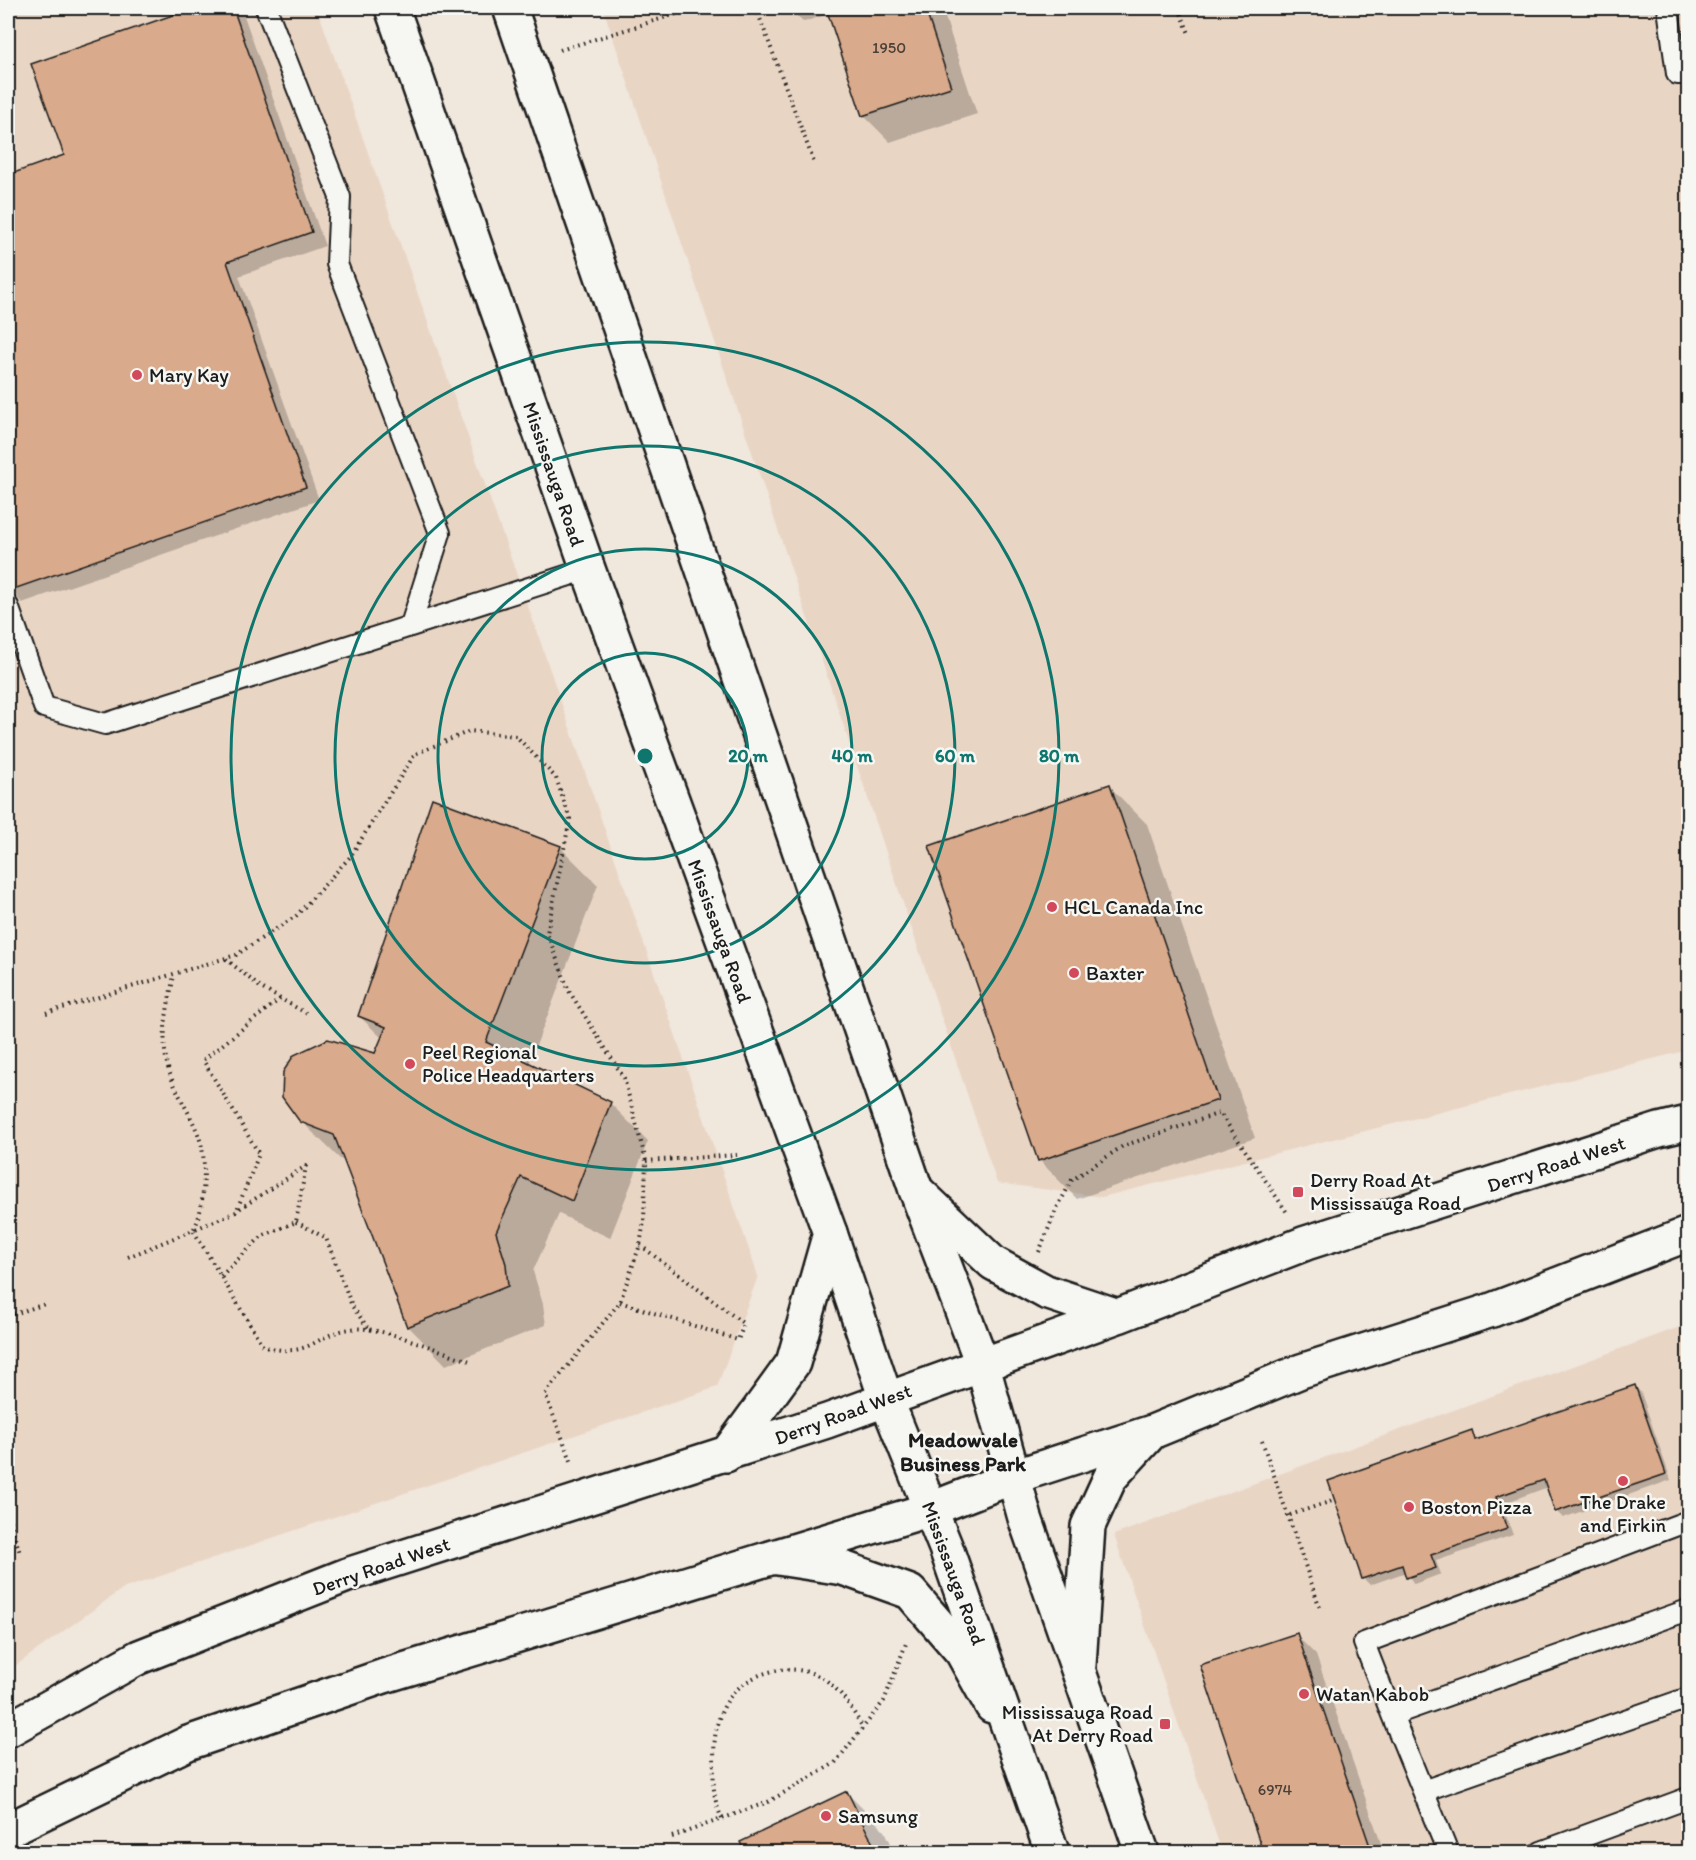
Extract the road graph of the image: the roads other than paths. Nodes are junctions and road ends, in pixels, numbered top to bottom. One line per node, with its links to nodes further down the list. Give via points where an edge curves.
1 (266, 8): 8 (lane, via 340,197 337,264 440,533)
2 (392, 8): 6 (main road, Mississauga Road)
3 (510, 8): 10 (main road)
4 (1668, 8): 5 (lane, via 1677,75)
5 (1689, 74)
6 (588, 568): 8 (lane); 11 (main road, Mississauga Road)
7 (8, 606): 8 (lane, via 44,707 105,724)
8 (411, 625)
9 (1689, 1123): 13 (main road, Derry Road West, via 1306,1243)
10 (916, 1190): 13 (main road, via 993,1263 1046,1292); 14 (main road)
11 (830, 1233): 15 (main road, Mississauga Road); 17 (main road, via 793,1363)
12 (1688, 1235): 16 (main road, via 1492,1310 1301,1371)
13 (1118, 1316): 14 (main road, Derry Road West)
14 (982, 1364): 15 (main road, Derry Road West); 18 (main road)
15 (886, 1399): 17 (main road, Derry Road West); 19 (main road, Mississauga Road)
16 (1152, 1432): 18 (main road); 23 (main road, via 1110,1478 1088,1526)
17 (726, 1455): 26 (main road, Derry Road West, via 347,1575 140,1657)
18 (1013, 1477): 19 (main road); 23 (main road)
19 (931, 1509): 21 (main road); 27 (main road, Mississauga Road)
20 (1689, 1521): 25 (lane, via 1364,1643)
21 (770, 1557): 27 (main road, via 843,1568 910,1592 962,1652); 30 (main road, via 384,1676 188,1743)
22 (1689, 1610): 25 (lane)
23 (1079, 1665): 32 (main road)
24 (1689, 1698): 28 (lane)
25 (1392, 1715): 28 (lane)
26 (8, 1730)
27 (1014, 1746): 31 (main road, Mississauga Road)
28 (1423, 1791): 33 (lane)
29 (1689, 1798): 34 (lane)
30 (8, 1830)
31 (1052, 1852)
32 (1142, 1852)
33 (1448, 1852)
34 (1541, 1852)

